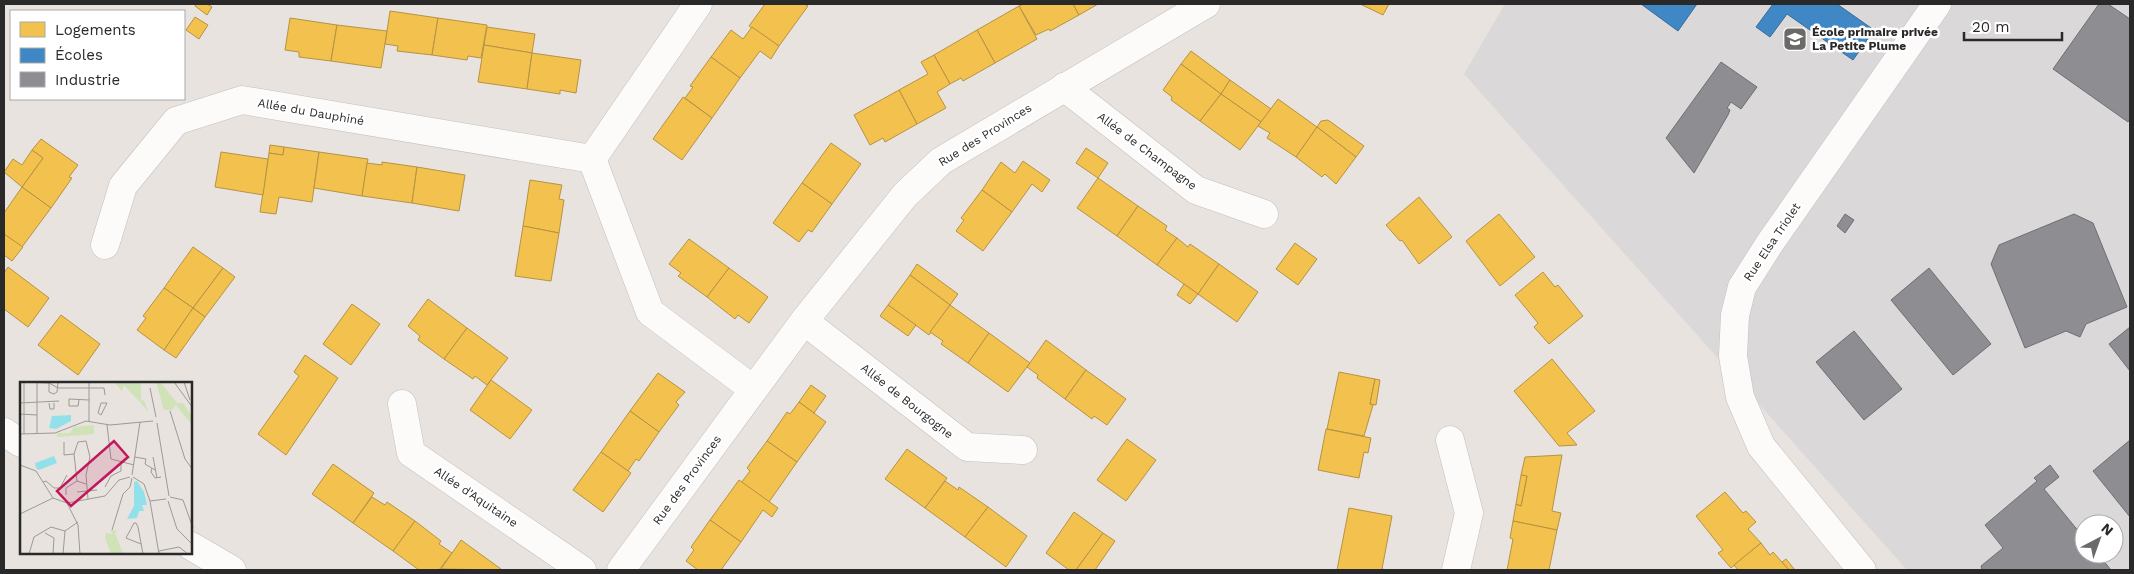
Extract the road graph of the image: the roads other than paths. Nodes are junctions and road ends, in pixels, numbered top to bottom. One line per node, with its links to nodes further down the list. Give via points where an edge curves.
1 (698, 4): 5 (street)
2 (1206, 4): 4 (street, Rue des Provinces)
3 (1937, 4): 20 (street, Rue Elsa Triolet, via 1770,243 1742,287 1735,315 1733,356 1740,397 1761,446)
4 (1064, 87): 6 (street, Allée de Champagne, via 1196,190); 8 (street, Rue des Provinces, via 941,162 905,194)
5 (592, 160): 7 (street, Allée du Dauphiné, via 242,100 176,121 123,186); 9 (street, via 650,312)
6 (1264, 214)
7 (106, 245)
8 (804, 321): 9 (street, Rue des Provinces); 14 (street, Allée de Bourgogne, via 967,447)
9 (753, 389): 18 (street, Rue des Provinces)
10 (402, 404): 17 (street, Allée d'Aquitaine, via 411,453)
11 (4, 432): 13 (street)
12 (1450, 440): 19 (street, via 1469,512)
13 (20, 442)
14 (1023, 450)
15 (192, 547): 16 (street)
16 (232, 570)
17 (582, 570)
18 (620, 570)
19 (1456, 570)
20 (1862, 570)

